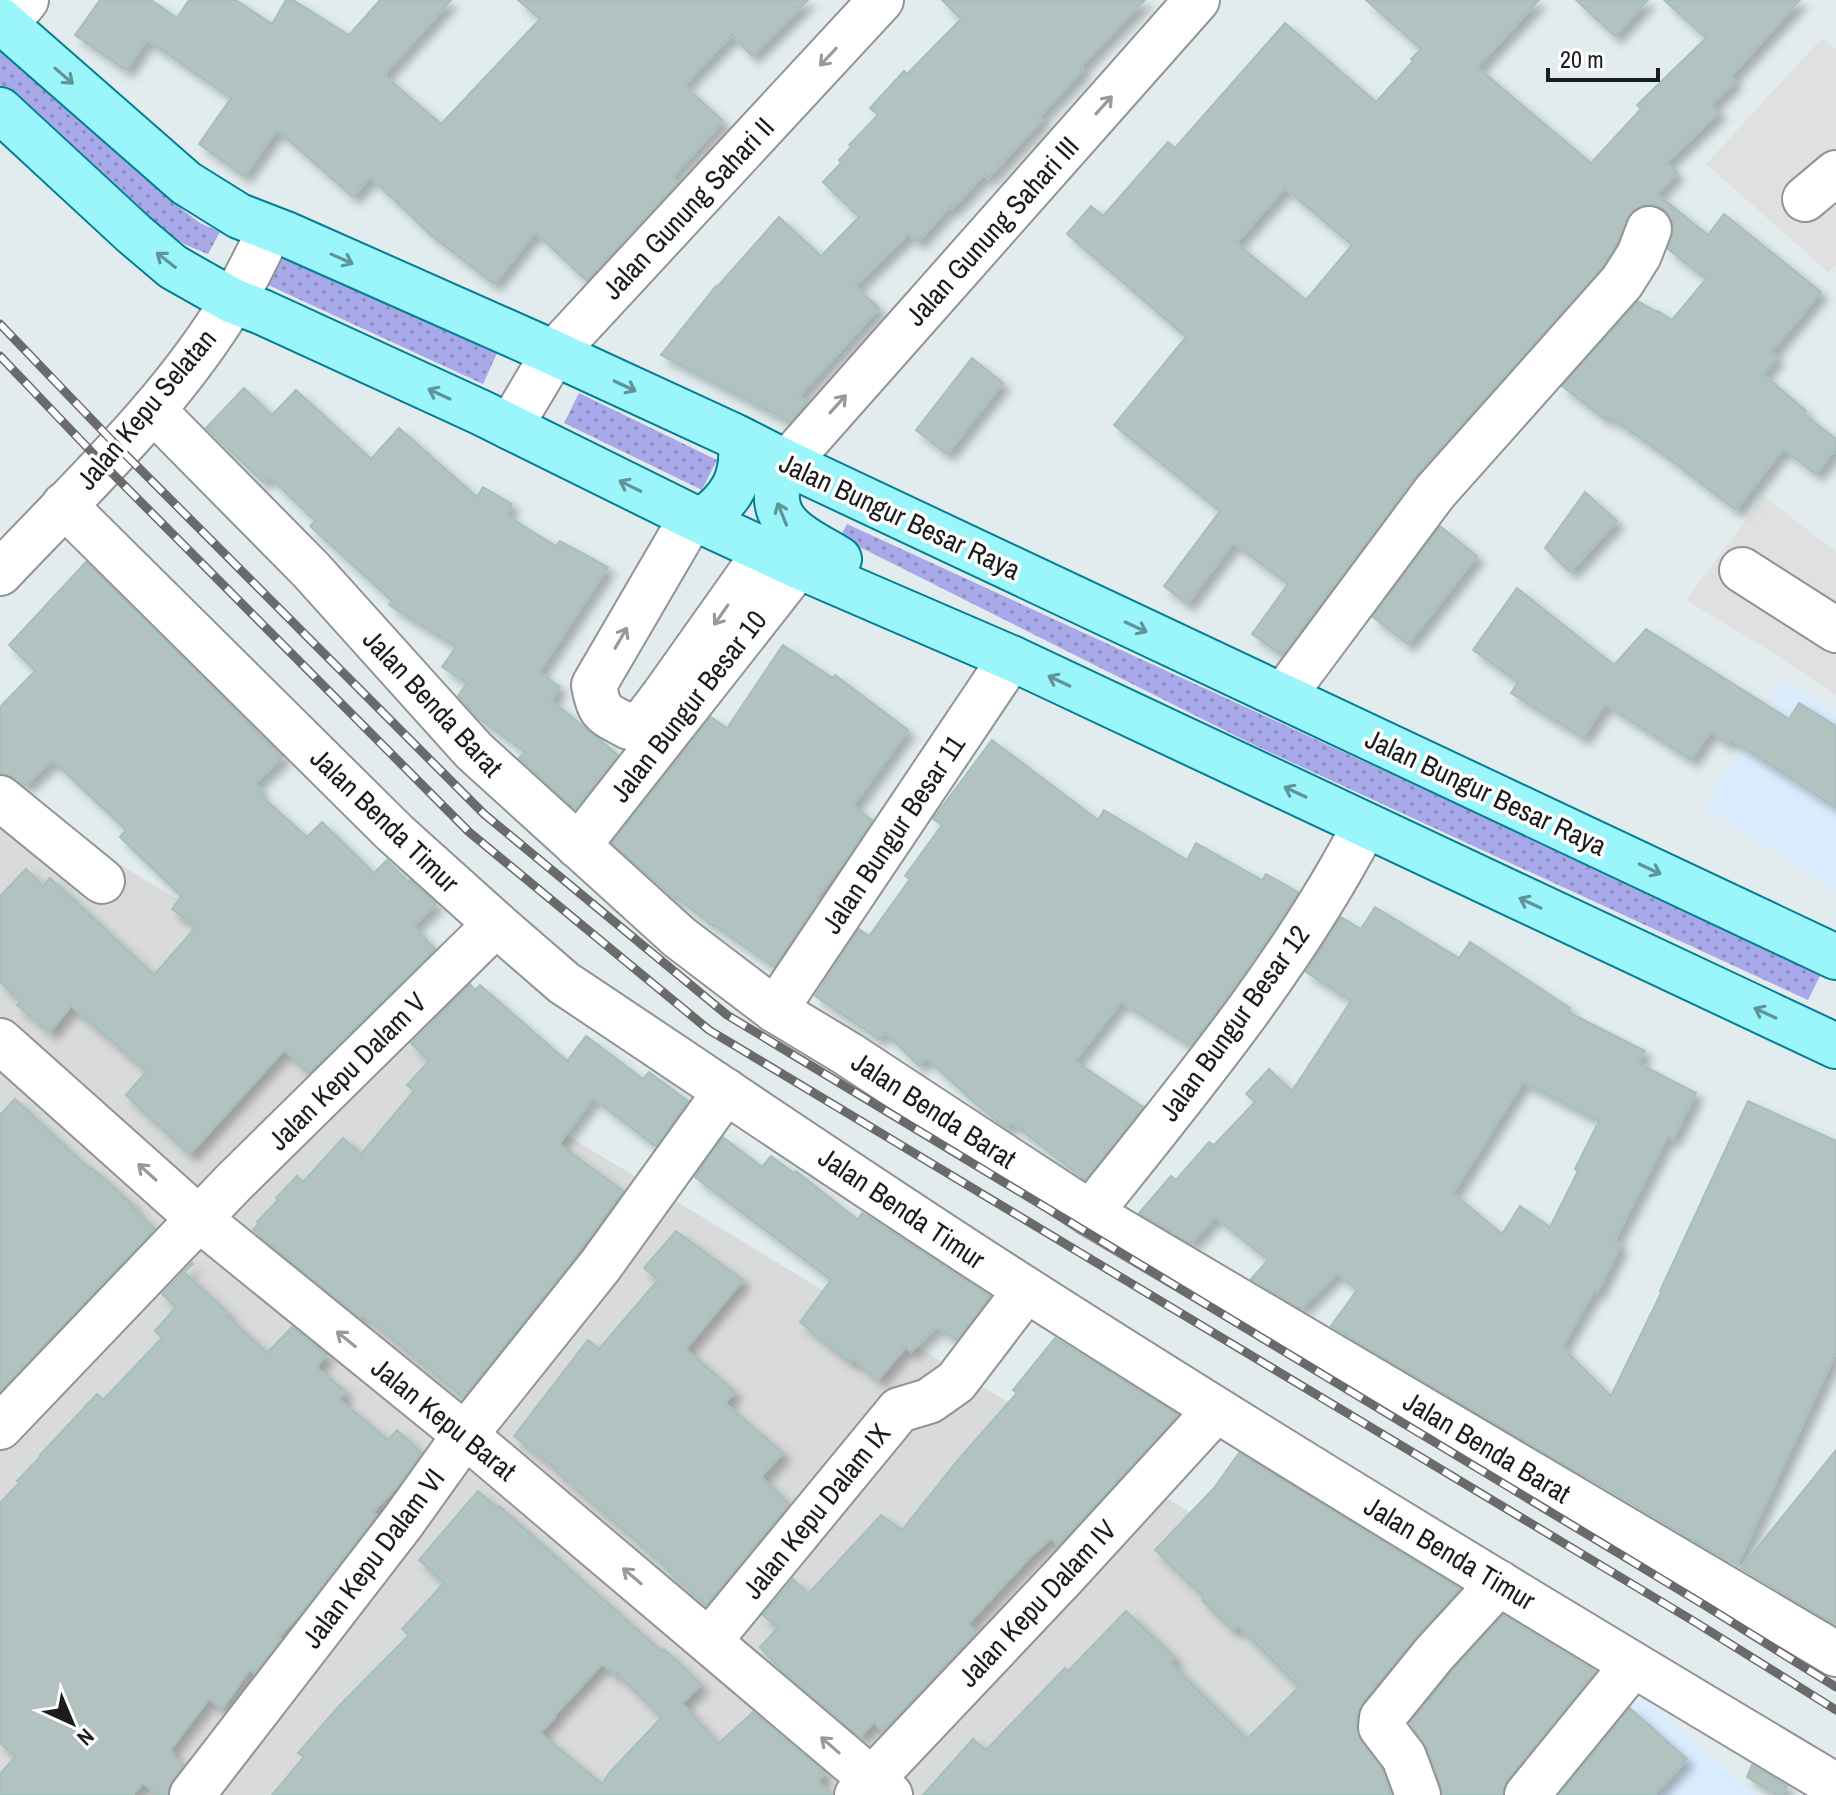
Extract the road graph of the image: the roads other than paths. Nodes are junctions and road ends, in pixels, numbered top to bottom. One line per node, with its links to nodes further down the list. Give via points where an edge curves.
1 (881, 0): 8 (street, Jalan Gunung Sahari II, one-way to 8)
2 (1197, 0): 11 (street, Jalan Gunung Sahari III, one-way to 2)
3 (10, 15): 5 (main road, Jalan Bungur Besar Raya, one-way to 5, via 186,183)
4 (0, 110): 7 (main road, one-way to 4, via 173,267)
5 (270, 229): 7 (street, Jalan Kepu Selatan); 8 (main road, Jalan Bungur Besar Raya, one-way to 8)
6 (1649, 229): 20 (street, via 1622,282 1435,492)
7 (233, 301): 9 (street, Jalan Kepu Selatan); 10 (main road, one-way to 7)
8 (554, 353): 10 (street, Jalan Gunung Sahari II); 11 (main road, Jalan Bungur Besar Raya, one-way to 11)
9 (153, 410): 12 (street, Jalan Kepu Selatan); 23 (street, Jalan Benda Barat, via 311,570 474,751)
10 (510, 427): 13 (main road, one-way to 10)
11 (766, 453): 13 (main road, via 742,460 729,495 717,510); 14 (main road, via 750,487 746,525); 17 (main road, one-way to 11, via 839,559 788,527 778,509); 20 (main road, Jalan Bungur Besar Raya, one-way to 20)
12 (64, 505): 16 (street, Jalan Kepu Selatan); 25 (street, Jalan Benda Timur, via 395,833)
13 (696, 519): 14 (main road); 14 (street, one-way to 13, via 645,720 629,727 597,705 594,685)
14 (771, 554): 17 (main road); 23 (street, Jalan Bungur Besar 10)
15 (1742, 570): 18 (street)
16 (0, 573)
17 (880, 601): 19 (main road)
18 (1836, 630)
19 (1011, 658): 22 (main road, one-way to 19); 27 (street, Jalan Bungur Besar 11)
20 (1283, 696): 26 (main road, Jalan Bungur Besar Raya, one-way to 26)
21 (0, 798): 24 (street)
22 (1365, 825): 29 (main road, one-way to 22); 31 (street, Jalan Bungur Besar 12, via 1266,987)
23 (578, 846): 27 (street, Jalan Benda Barat, via 679,937)
24 (102, 881)
25 (496, 924): 30 (street, Jalan Benda Timur, via 564,983); 32 (street, Jalan Kepu Dalam V)
26 (1836, 957)
27 (775, 1010): 31 (street, Jalan Benda Barat)
28 (0, 1041): 32 (street, Jalan Kepu Barat, one-way to 28)
29 (1836, 1046)
30 (726, 1091): 33 (street, Jalan Benda Timur); 36 (street, Jalan Kepu Dalam VI, via 600,1266)
31 (1090, 1213): 39 (street, Jalan Benda Barat)
32 (198, 1218): 35 (street, Jalan Kepu Dalam V); 36 (street, Jalan Kepu Barat, one-way to 32)
33 (1026, 1290): 34 (street, Jalan Benda Timur); 38 (street, Jalan Kepu Dalam IX, via 956,1382 929,1401 899,1410)
34 (1216, 1410): 37 (street, Jalan Benda Timur); 42 (street, Jalan Kepu Dalam IV)
35 (0, 1427)
36 (465, 1435): 38 (street, Jalan Kepu Barat, one-way to 36); 43 (street, Jalan Kepu Dalam VI)
37 (1499, 1583): 40 (street, Jalan Benda Timur); 44 (street, via 1382,1718 1381,1727 1404,1757)
38 (709, 1641): 42 (street, Jalan Kepu Barat, one-way to 38)
39 (1836, 1654)
40 (1633, 1665): 41 (street, Jalan Benda Timur); 45 (street)
41 (1836, 1786)
42 (872, 1790)
43 (192, 1795)
44 (1418, 1795)
45 (1527, 1795)

